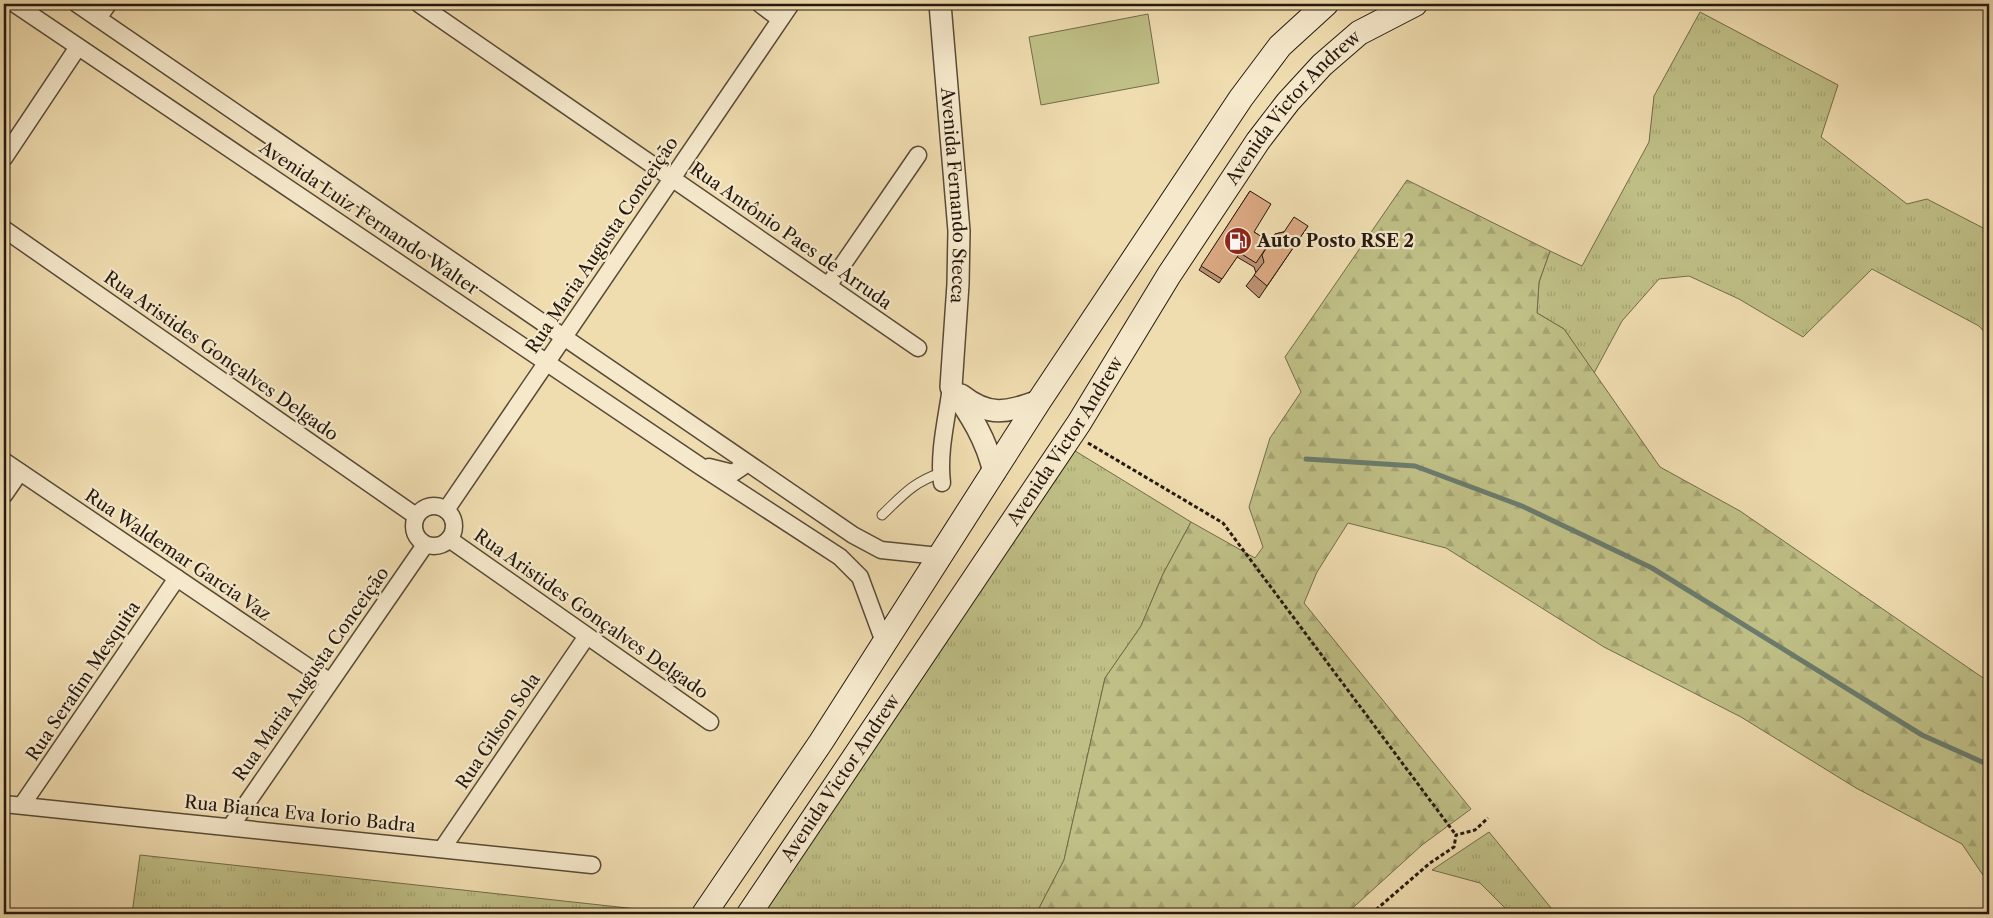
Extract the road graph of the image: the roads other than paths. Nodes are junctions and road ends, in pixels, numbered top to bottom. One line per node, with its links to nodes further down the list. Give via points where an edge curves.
1 (15, 4): 12 (street, Avenida Luiz Fernando Walter)
2 (77, 4): 10 (street, Avenida Luiz Fernando Walter)
3 (108, 4): 10 (street)
4 (419, 4): 15 (street, Rua Antônio Paes de Arruda)
5 (760, 4): 11 (street)
6 (791, 4): 11 (street, Rua Maria Augusta Conceição)
7 (940, 4): 21 (street, Avenida Fernando Stecca, via 959,231)
8 (1326, 4): 22 (main road, Avenida Victor Andrew, via 1280,46 1241,98)
9 (1415, 4): 47 (main road, Avenida Victor Andrew, via 1359,33 1322,65 1258,141 1169,275 1072,433)
10 (98, 18): 18 (street, Avenida Luiz Fernando Walter)
11 (780, 19): 15 (street, Rua Maria Augusta Conceição)
12 (78, 47): 14 (street); 20 (street, Avenida Luiz Fernando Walter)
13 (918, 155): 17 (street)
14 (4, 158)
15 (672, 178): 17 (street, Rua Antônio Paes de Arruda); 18 (street, Rua Maria Augusta Conceição)
16 (4, 229): 32 (street, Rua Aristides Gonçalves Delgado)
17 (828, 286): 19 (street, Rua Antônio Paes de Arruda)
18 (563, 338): 20 (street, Rua Maria Augusta Conceição); 23 (street, Avenida Luiz Fernando Walter)
19 (918, 348)
20 (546, 362): 25 (street, Avenida Luiz Fernando Walter); 30 (street, Rua Maria Augusta Conceição)
21 (951, 387): 22 (street, via 985,410 1000,412); 27 (street, via 985,442); 28 (street, Avenida Fernando Stecca)
22 (1039, 401): 27 (main road, Avenida Victor Andrew)
23 (742, 460): 25 (street, Avenida Luiz Fernando Walter, via 742,467 733,472); 35 (street, Avenida Luiz Fernando Walter, via 853,535 881,550)
24 (4, 461): 26 (street, Rua Waldemar Garcia Vaz)
25 (700, 466): 38 (street, Avenida Luiz Fernando Walter, via 840,557 860,578)
26 (20, 472): 29 (street); 36 (street, Rua Waldemar Garcia Vaz)
27 (994, 473): 35 (main road, Avenida Victor Andrew)
28 (941, 478): 31 (lane, via 926,478 913,485)
29 (4, 495)
30 (446, 510): 32 (street, via 433,505 420,510); 33 (street, via 454,521)
31 (882, 515)
32 (416, 516): 34 (street, via 413,529 419,541)
33 (449, 539): 34 (street, via 438,546); 37 (street, Rua Aristides Gonçalves Delgado)
34 (425, 544): 39 (street, Rua Maria Augusta Conceição)
35 (939, 556): 38 (main road, Avenida Victor Andrew)
36 (177, 578): 39 (street, Rua Waldemar Garcia Vaz); 42 (street, Rua Serafim Mesquita)
37 (587, 636): 40 (street, Rua Aristides Gonçalves Delgado); 44 (street, Rua Gilson Sola)
38 (884, 642): 46 (main road, Avenida Victor Andrew, via 821,742)
39 (329, 681): 43 (street, Rua Maria Augusta Conceição)
40 (710, 722)
41 (4, 804): 42 (street, Rua Bianca Eva Iorio Badra)
42 (22, 805): 43 (street, Rua Bianca Eva Iorio Badra)
43 (231, 826): 44 (street, Rua Bianca Eva Iorio Badra)
44 (442, 849): 45 (street, Rua Bianca Eva Iorio Badra)
45 (592, 865)
46 (704, 914)
47 (749, 914)

